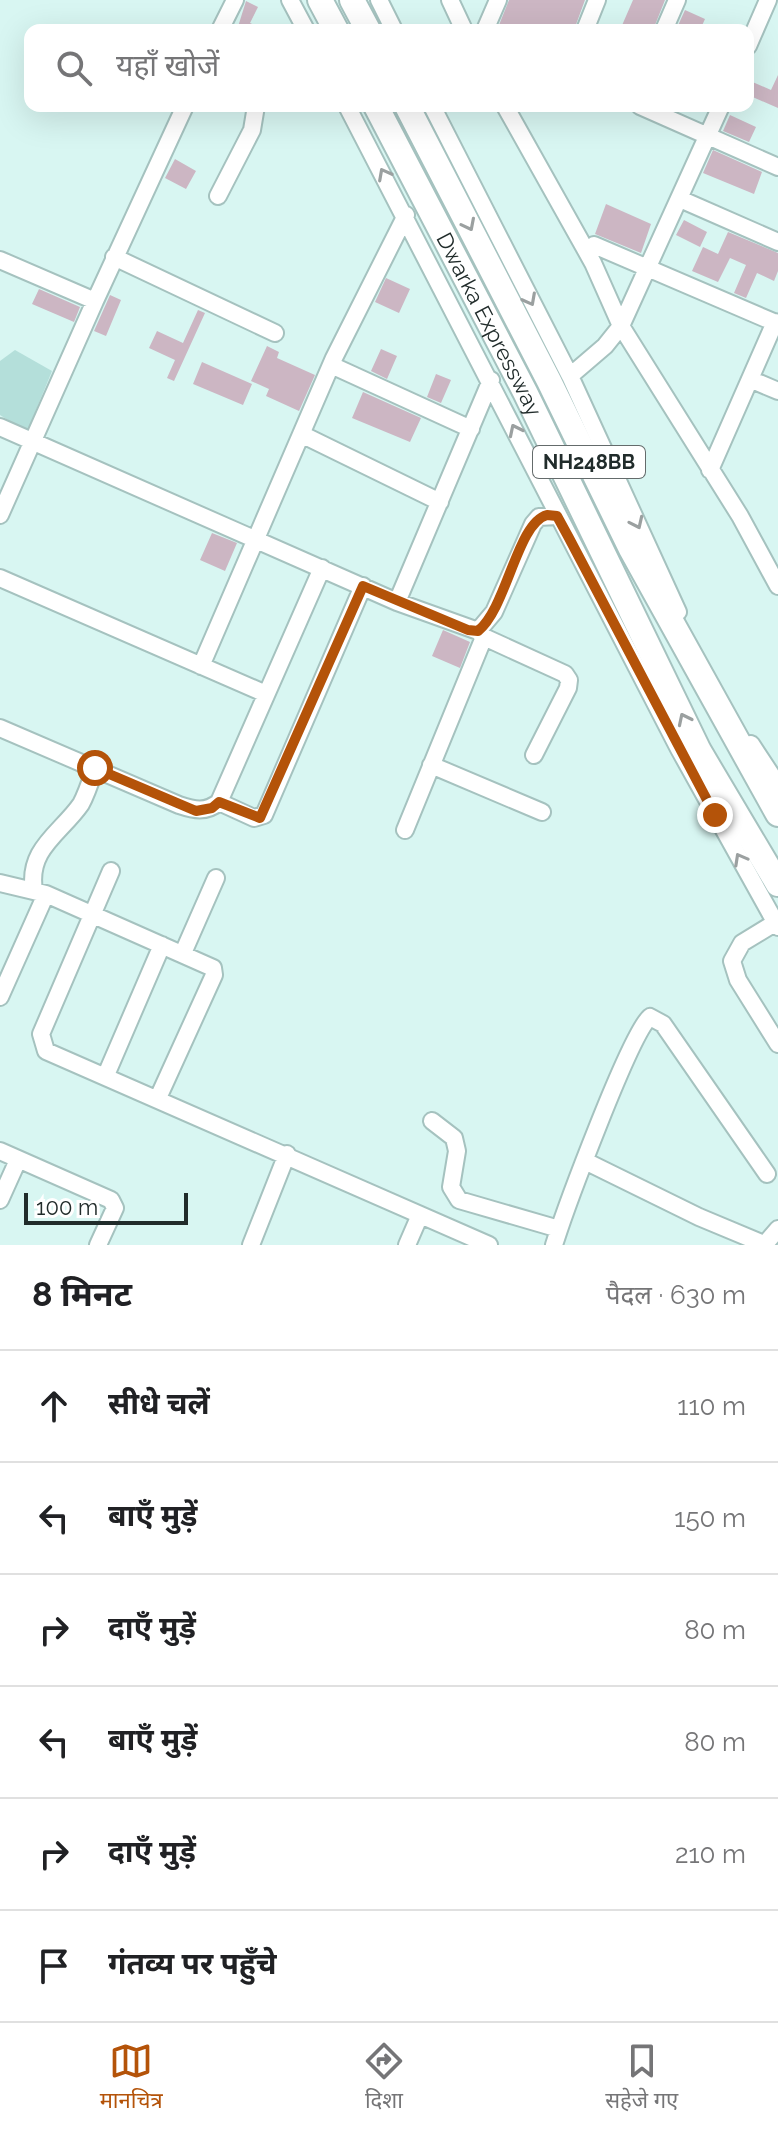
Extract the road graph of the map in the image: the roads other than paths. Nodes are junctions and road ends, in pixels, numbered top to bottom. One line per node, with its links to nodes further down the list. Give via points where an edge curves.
1 (235, 0): 11 (street)
2 (290, 0): 12 (street)
3 (320, 0): 13 (highway)
4 (352, 0): 14 (highway)
5 (379, 0): 15 (street)
6 (450, 0): 16 (street)
7 (498, 0): 17 (street)
8 (597, 0): 18 (street)
9 (677, 0): 19 (street)
10 (768, 0): 20 (street)
11 (223, 24)
12 (303, 24)
13 (333, 24)
14 (365, 24)
15 (391, 24)
16 (461, 24)
17 (488, 24)
18 (587, 24)
19 (667, 24)
20 (754, 32)
21 (182, 112): 37 (street)
22 (255, 112): 32 (street, via 252,130)
23 (350, 112): 34 (street, one-way to 23)
24 (379, 112): 78 (highway, Dwarka Expressway / NH248BB, one-way to 24, via 699,751 525,392)
25 (410, 112): 73 (highway, Dwarka Expressway / NH248BB, one-way to 73, via 631,549)
26 (439, 112): 45 (street, one-way to 45)
27 (508, 112): 42 (street, via 593,263)
28 (653, 112): 30 (street)
29 (718, 112): 30 (street)
30 (708, 137): 31 (street); 33 (street)
31 (778, 167)
32 (218, 196)
33 (680, 199): 35 (street); 39 (street)
34 (406, 215): 44 (street); 46 (street)
35 (778, 242)
36 (594, 245): 39 (street)
37 (114, 257): 40 (street); 43 (street)
38 (0, 260): 40 (street)
39 (649, 269): 41 (street); 42 (street)
40 (95, 301): 52 (street)
41 (776, 323): 47 (street)
42 (621, 326): 45 (street); 53 (street)
43 (275, 333)
44 (331, 365): 50 (street); 51 (street)
45 (570, 376): 70 (street, one-way to 70, via 690,638)
46 (491, 380): 50 (street); 56 (street, one-way to 46)
47 (752, 380): 48 (street); 53 (street)
48 (778, 391)
49 (0, 427): 52 (street)
50 (471, 429): 54 (street)
51 (303, 435): 54 (street); 57 (street)
52 (34, 442): 55 (street); 57 (street)
53 (710, 470): 61 (street)
54 (440, 502): 62 (street)
55 (0, 515)
56 (557, 516): 63 (street, via 539,517 533,524); 81 (street, one-way to 56)
57 (256, 539): 58 (street); 64 (street)
58 (322, 568): 60 (street); 65 (street)
59 (0, 578): 64 (street)
60 (363, 586): 62 (street); 71 (street, via 264,815 254,818)
61 (778, 586)
62 (397, 602): 63 (street)
63 (481, 634): 67 (street, via 569,680); 68 (street)
64 (201, 666): 65 (street)
65 (266, 694): 71 (street)
66 (0, 728): 69 (street)
67 (534, 755)
68 (431, 765): 72 (street); 74 (street)
69 (95, 768): 71 (street, via 196,811); 79 (street, via 81,803 38,856 33,872)
70 (778, 785)
71 (219, 802)
72 (542, 812)
73 (778, 814)
74 (405, 830)
75 (111, 871): 80 (street)
76 (216, 878): 83 (street)
77 (0, 883): 79 (street)
78 (778, 884)
79 (40, 892): 80 (street); 84 (street)
80 (92, 915): 82 (street); 86 (street, via 41,1034 46,1051)
81 (777, 923): 85 (street, via 742,943 732,961)
82 (162, 945): 83 (street); 86 (street)
83 (183, 953): 87 (street, via 209,963 214,975)
84 (0, 997)
85 (778, 1044)
86 (106, 1075): 87 (street)
87 (158, 1098): 90 (street)
88 (432, 1121): 97 (street, via 457,1144 451,1187 459,1200)
89 (0, 1151): 91 (street)
90 (287, 1154): 95 (street); 99 (street)
91 (18, 1160): 94 (street); 98 (street, via 114,1203)
92 (585, 1161): 93 (street, via 650,1017 663,1024); 97 (street); 102 (street)
93 (767, 1174)
94 (0, 1200)
95 (420, 1215): 100 (street); 101 (street)
96 (778, 1229): 102 (street)
97 (556, 1237)
98 (98, 1245)
99 (251, 1245)
100 (407, 1245)
101 (489, 1245)
102 (766, 1245)

